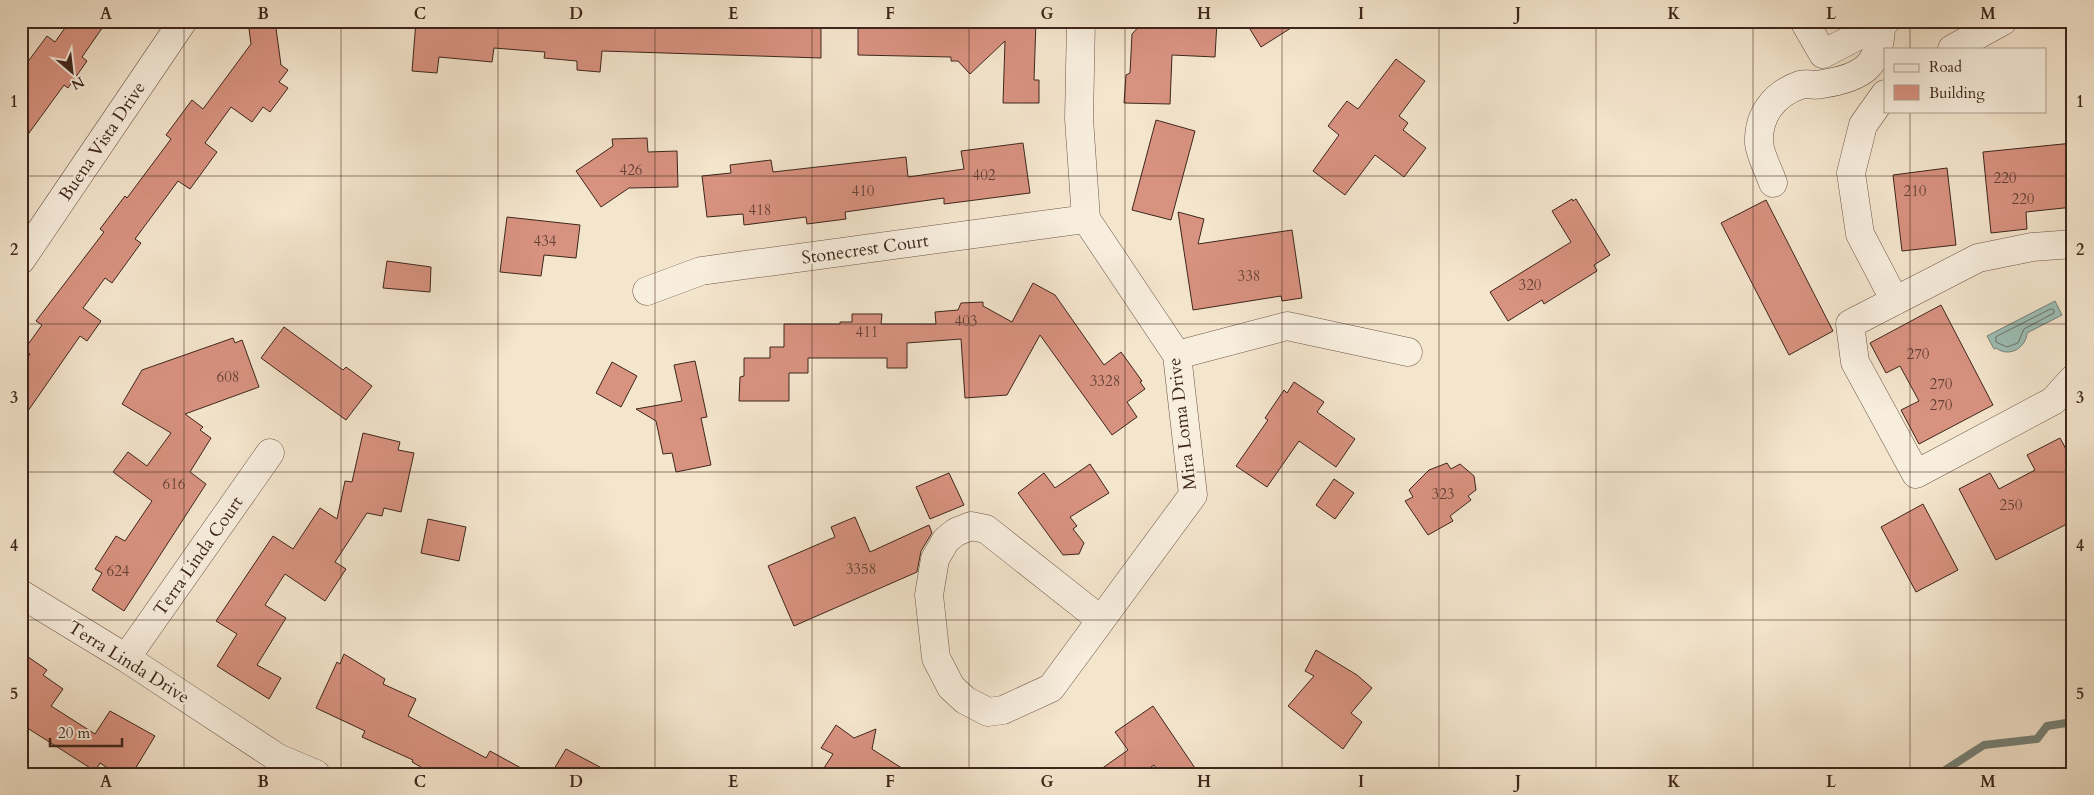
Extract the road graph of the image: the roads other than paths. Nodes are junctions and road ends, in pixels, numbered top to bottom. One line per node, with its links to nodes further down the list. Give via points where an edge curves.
1 (183, 21): 11 (street, Buena Vista Drive)
2 (1080, 21): 9 (street, Mira Loma Drive, via 1079,119)
3 (1804, 21): 5 (street, via 1823,54)
4 (2003, 21): 6 (street)
5 (1883, 23): 8 (street, via 1875,59 1862,72 1821,85 1801,84 1777,97 1763,115 1759,144)
6 (1954, 48)
7 (1884, 95): 13 (street, via 1863,125 1851,173 1860,234)
8 (1773, 183)
9 (1086, 219): 12 (street, Stonecrest Court, via 702,271); 15 (street, Mira Loma Drive)
10 (2073, 244): 13 (street, via 1978,258)
11 (21, 260)
12 (647, 291)
13 (1895, 301): 16 (street, via 1850,324 1855,362 1916,474 2053,401)
14 (1408, 352): 15 (street, via 1287,326)
15 (1177, 354): 19 (street, Mira Loma Drive, via 1193,495)
16 (2073, 379)
17 (270, 453): 20 (street, Terra Linda Court)
18 (21, 594): 20 (street, Terra Linda Drive)
19 (1101, 620): 19 (street, Mira Loma Drive, via 1051,688 1003,710 988,712 965,700 951,687 936,658 929,595 934,559 946,540 956,532 971,526 986,529)
20 (126, 658): 21 (street, Terra Linda Drive, via 278,758)
21 (316, 774)

